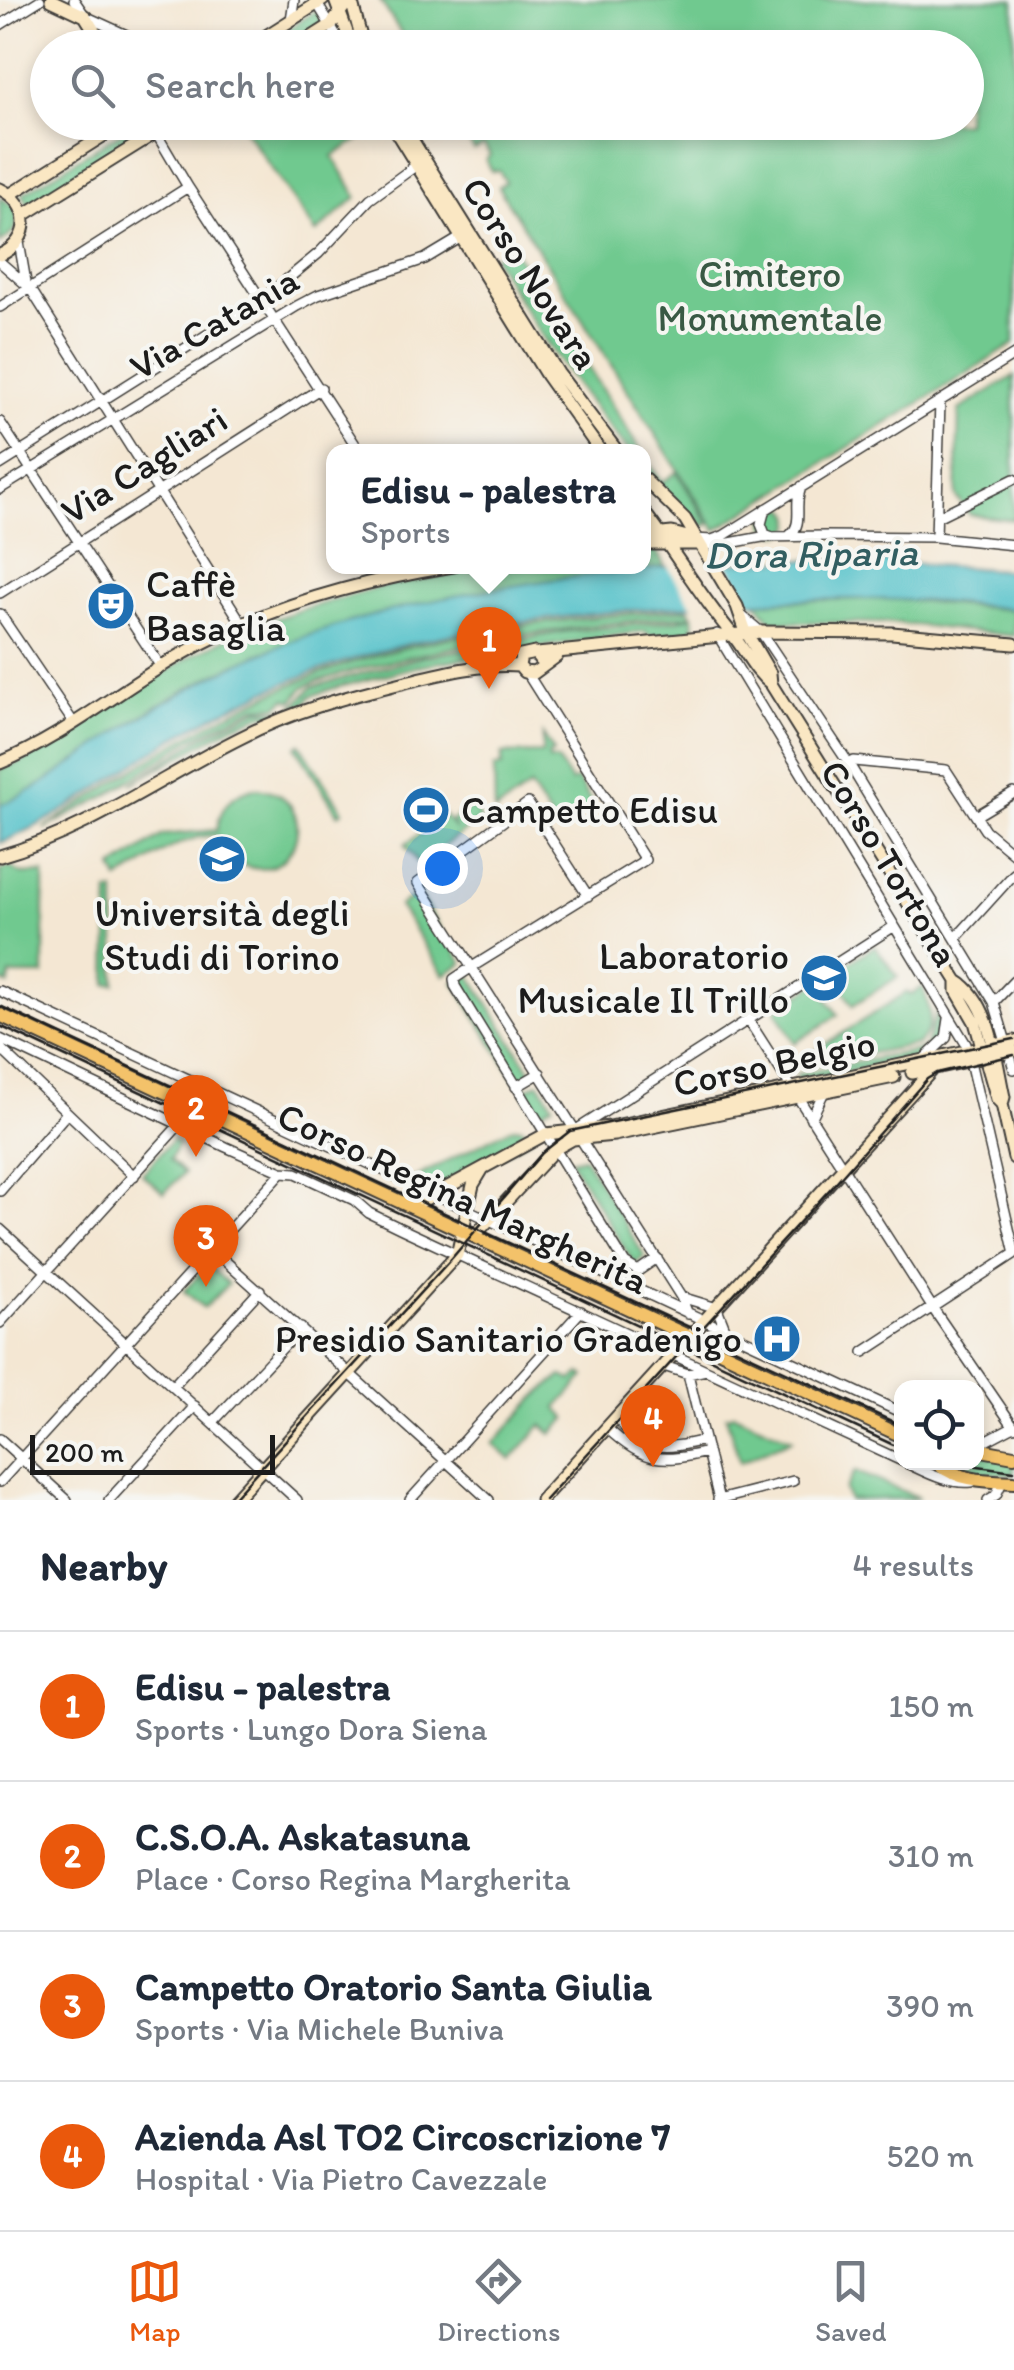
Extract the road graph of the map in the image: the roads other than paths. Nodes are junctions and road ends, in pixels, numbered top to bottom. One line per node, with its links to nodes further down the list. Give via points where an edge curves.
1 (40, 0): 11 (street)
2 (51, 0): 9 (street)
3 (74, 0): 9 (street)
4 (294, 0): 10 (street)
5 (336, 0): 8 (street)
6 (350, 0): 8 (street); 19 (street)
7 (320, 1): 8 (street); 10 (street); 12 (street)
8 (342, 12): 12 (street); 18 (street)
9 (85, 16): 13 (street); 14 (street)
10 (291, 20): 15 (street)
11 (0, 25)
12 (330, 25): 16 (street); 17 (street)
13 (94, 30)
14 (115, 30)
15 (275, 30)
16 (322, 30)
17 (333, 30)
18 (348, 30)
19 (359, 30)
20 (94, 140): 27 (street)
21 (135, 140): 28 (street)
22 (160, 140): 26 (street)
23 (403, 140): 25 (street, Corso Novara)
24 (409, 140): 25 (street, Corso Novara)
25 (420, 164): 29 (street, Corso Novara); 33 (street, Via Catania, via 370,199)
26 (188, 187): 32 (street); 33 (street)
27 (5, 192): 28 (street)
28 (24, 216): 30 (street)
29 (465, 235): 35 (street, Via Catania, via 425,260 318,295); 43 (street, Corso Novara, via 547,376); 44 (street, Corso Novara)
30 (19, 242): 31 (street); 32 (street)
31 (0, 258): 32 (street)
32 (28, 285): 34 (street); 38 (street)
33 (262, 300): 35 (street); 38 (street, Via Catania)
34 (0, 306)
35 (275, 318): 37 (street); 40 (street, Via Catania)
36 (1014, 355): 39 (street)
37 (320, 388): 42 (street); 52 (street, Via Cagliari)
38 (101, 401): 40 (street); 45 (street, Via Catania)
39 (940, 401): 49 (street); 55 (street)
40 (112, 418): 47 (street, Via Catania); 52 (street)
41 (0, 422): 45 (street)
42 (355, 444)
43 (595, 444)
44 (612, 444)
45 (20, 453): 46 (street, Via Catania); 47 (street)
46 (0, 465)
47 (31, 470): 51 (street, Via Catania); 62 (street)
48 (1014, 478): 55 (street)
49 (804, 484): 53 (street); 54 (street)
50 (651, 487): 61 (street, via 685,519)
51 (0, 489)
52 (159, 491): 62 (street, Via Cagliari); 69 (street)
53 (768, 507): 54 (street, via 786,504); 58 (street, via 762,529); 61 (street, via 716,539)
54 (798, 517): 58 (street, via 795,532)
55 (936, 517): 59 (street)
56 (651, 521): 60 (street)
57 (651, 537): 60 (street)
58 (780, 537): 59 (street); 61 (street, via 715,546)
59 (936, 537): 64 (street)
60 (664, 538): 61 (street); 63 (street); 72 (street, Corso Tortona)
61 (696, 541): 67 (street)
62 (79, 542): 66 (street, Via Cagliari); 75 (street)
63 (651, 542)
64 (1014, 545)
65 (412, 574): 69 (street)
66 (0, 593)
67 (739, 611): 70 (street, Corso Tortona); 71 (street, Corso Tortona)
68 (0, 614): 77 (street)
69 (242, 625): 75 (street)
70 (746, 632): 71 (street); 72 (street); 76 (street, Corso Tortona)
71 (761, 632): 73 (street, via 892,633); 79 (street, Corso Tortona)
72 (724, 634): 74 (street, via 561,654); 76 (street, Corso Tortona); 86 (street, Corso Tortona)
73 (1014, 644)
74 (532, 666): 83 (street, via 446,672 313,707 244,736 83,824); 85 (street, via 539,691 645,860)
75 (161, 667): 77 (street)
76 (771, 684): 98 (street, Corso Tortona, via 956,981 982,1011)
77 (74, 722): 78 (street)
78 (0, 763)
79 (849, 764): 81 (street, via 946,770); 87 (street, Corso Tortona)
80 (1014, 793): 81 (street)
81 (976, 816): 82 (street)
82 (1014, 854)
83 (0, 856)
84 (1014, 874): 87 (street)
85 (588, 896): 88 (street); 88 (street, via 528,802 418,883)
86 (893, 927): 93 (street, Corso Tortona); 94 (street)
87 (956, 938): 91 (street, Corso Tortona)
88 (472, 967): 103 (street); 105 (street, via 454,986)
89 (1014, 981): 91 (street)
90 (0, 991): 104 (street, Corso Regina Margherita)
91 (994, 1002): 96 (street, Corso Tortona)
92 (0, 1014): 108 (main road, Corso Regina Margherita)
93 (949, 1016): 99 (street, Corso Tortona); 100 (street, via 946,1038)
94 (749, 1020): 107 (street); 112 (street)
95 (0, 1039): 111 (street, Corso Regina Margherita)
96 (1011, 1047): 98 (street, Corso Belgio); 102 (street, Corso Tortona)
97 (0, 1048): 109 (street)
98 (989, 1052): 99 (street, Corso Belgio); 115 (street, Corso Tortona)
99 (969, 1056): 100 (street, Corso Belgio); 101 (street, Corso Belgio); 128 (street, Corso Tortona)
100 (916, 1064): 107 (street, Corso Belgio)
101 (936, 1066): 106 (street, Corso Belgio); 117 (street)
102 (1014, 1069)
103 (540, 1073): 105 (street); 112 (street)
104 (199, 1085): 108 (street); 121 (street, Corso Regina Margherita)
105 (516, 1087): 113 (street)
106 (824, 1092): 107 (street, Corso Belgio); 110 (street)
107 (795, 1093): 110 (street); 112 (street, Corso Belgio, via 614,1135)
108 (190, 1104): 111 (street); 122 (main road, Corso Regina Margherita)
109 (67, 1113): 119 (street); 120 (street)
110 (811, 1119): 117 (street)
111 (179, 1125): 118 (street, Corso Regina Margherita); 119 (street)
112 (580, 1133): 113 (street, Corso Belgio); 114 (street, Corso Belgio); 130 (street)
113 (546, 1134): 114 (street); 116 (street, Corso Belgio)
114 (555, 1149): 124 (street); 131 (street)
115 (1014, 1158)
116 (486, 1166): 121 (street, Corso Belgio); 123 (street)
117 (842, 1168): 136 (street); 137 (street)
118 (282, 1172): 127 (street); 129 (street, Corso Regina Margherita, via 354,1200)
119 (134, 1176): 132 (street)
120 (0, 1192)
121 (434, 1196): 122 (street, Corso Belgio); 123 (street, Corso Regina Margherita)
122 (410, 1207): 126 (main road, Corso Regina Margherita)
123 (466, 1211): 124 (street, Corso Regina Margherita); 126 (street)
124 (488, 1221): 126 (street); 133 (street, Corso Regina Margherita)
125 (0, 1228): 132 (street)
126 (469, 1233): 129 (street); 144 (main road, Corso Regina Margherita)
127 (212, 1250): 134 (street); 145 (street)
128 (1014, 1252): 136 (street)
129 (457, 1255): 138 (street, Corso Regina Margherita); 150 (street)
130 (657, 1258): 131 (street, via 638,1270); 135 (street)
131 (626, 1263): 133 (street)
132 (48, 1272): 141 (street); 145 (street)
133 (614, 1279): 139 (street, Corso Regina Margherita)
134 (260, 1290): 142 (street); 152 (street)
135 (681, 1297): 137 (street, Corso Regina Margherita); 139 (street)
136 (932, 1307): 146 (street); 157 (street)
137 (717, 1308): 140 (street); 143 (street)
138 (581, 1311): 147 (street, Corso Regina Margherita); 173 (street)
139 (688, 1314): 140 (street, Corso Regina Margherita)
140 (703, 1321): 143 (street, Corso Regina Margherita); 144 (street)
141 (0, 1323)
142 (301, 1328): 150 (street); 155 (street)
143 (726, 1332): 154 (street, Corso Regina Margherita)
144 (689, 1337): 147 (street); 158 (main road, Corso Regina Margherita)
145 (126, 1344): 152 (street); 172 (street)
146 (864, 1352)
147 (674, 1355): 148 (street); 149 (street, Corso Regina Margherita)
148 (664, 1366): 151 (street); 156 (street)
149 (706, 1370): 151 (street); 171 (street, Corso Regina Margherita)
150 (350, 1372): 173 (street); 174 (street)
151 (688, 1374): 161 (street)
152 (172, 1386): 153 (street)
153 (195, 1406): 155 (street); 181 (street)
154 (894, 1408)
155 (214, 1422): 174 (street)
156 (612, 1424): 159 (street); 163 (street); 186 (street)
157 (1014, 1426): 162 (street)
158 (894, 1432)
159 (632, 1435): 163 (street); 164 (street)
160 (0, 1439): 172 (street)
161 (704, 1440): 165 (street); 167 (street)
162 (984, 1443)
163 (624, 1444): 168 (street)
164 (653, 1445): 165 (street); 168 (street)
165 (679, 1446): 170 (street)
166 (984, 1450): 169 (main road)
167 (707, 1452): 170 (street); 187 (street)
168 (650, 1456): 170 (street)
169 (1014, 1456)
170 (682, 1458)
171 (894, 1458)
172 (22, 1459): 179 (street); 180 (street)
173 (446, 1461): 184 (street); 185 (street)
174 (262, 1468): 182 (street); 183 (street)
175 (922, 1470): 178 (street, Corso Regina Margherita, via 955,1484)
176 (949, 1470): 178 (main road)
177 (793, 1481): 187 (street)
178 (998, 1481): 188 (street)
179 (0, 1482)
180 (67, 1500)
181 (109, 1500)
182 (234, 1500)
183 (297, 1500)
184 (410, 1500)
185 (489, 1500)
186 (541, 1500)
187 (719, 1500)
188 (988, 1500)

